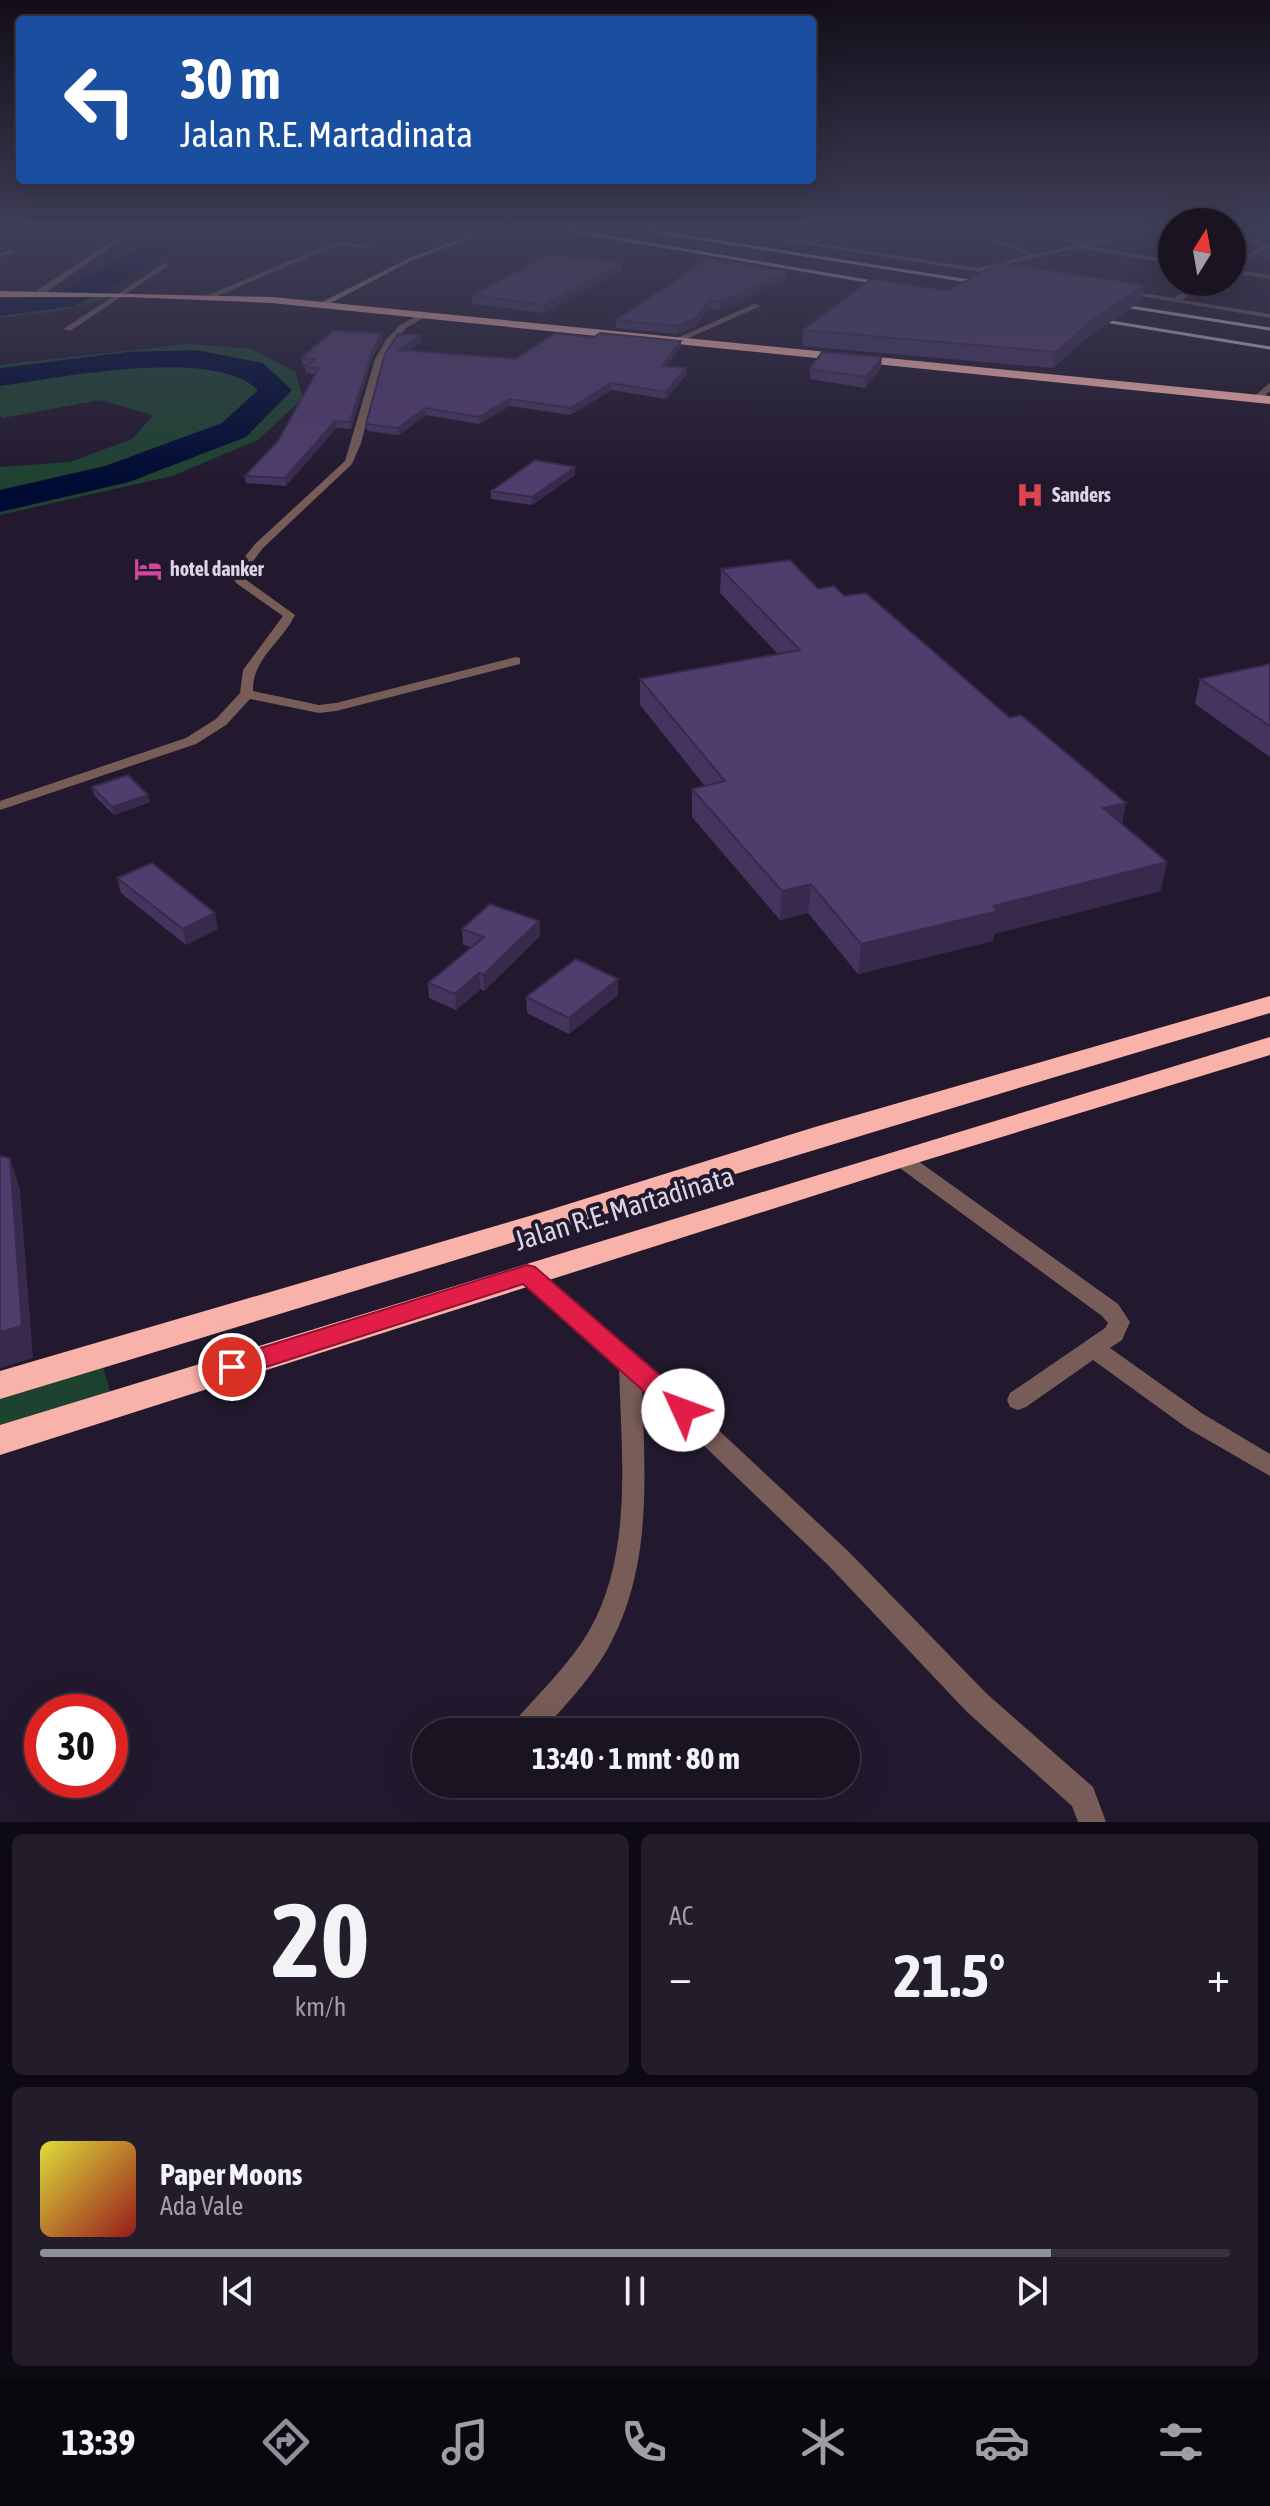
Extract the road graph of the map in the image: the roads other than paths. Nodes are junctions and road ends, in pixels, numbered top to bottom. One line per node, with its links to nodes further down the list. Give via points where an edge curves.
1 (90, 315): 5 (street)
2 (415, 315): 4 (highway)
3 (736, 315): 6 (street)
4 (423, 316): 6 (highway); 10 (street, via 382,350 349,462 252,552 238,573 246,586 289,615 249,666)
5 (67, 329)
6 (672, 342): 8 (highway)
7 (1270, 386): 8 (street)
8 (1263, 399)
9 (516, 661): 10 (street, via 336,707 319,709)
10 (247, 694): 11 (street, via 221,722 191,741)
11 (0, 806)
12 (1270, 1004): 18 (highway, Jalan R.E. Martadinata)
13 (1270, 1046): 14 (highway, Jalan R.E. Martadinata)
14 (900, 1158): 15 (highway, Jalan R.E. Martadinata); 16 (street, via 1110,1310 1119,1322 1117,1328)
15 (527, 1274): 17 (street); 20 (highway, Jalan R.E. Martadinata)
16 (1093, 1348): 19 (street); 21 (street, via 1195,1421)
17 (630, 1361): 22 (street, via 632,1506 625,1564 598,1641); 23 (street, via 838,1558 977,1703 1083,1797)
18 (0, 1385)
19 (1018, 1400)
20 (0, 1440)
21 (1270, 1466)
22 (535, 1718)
23 (1092, 1822)

